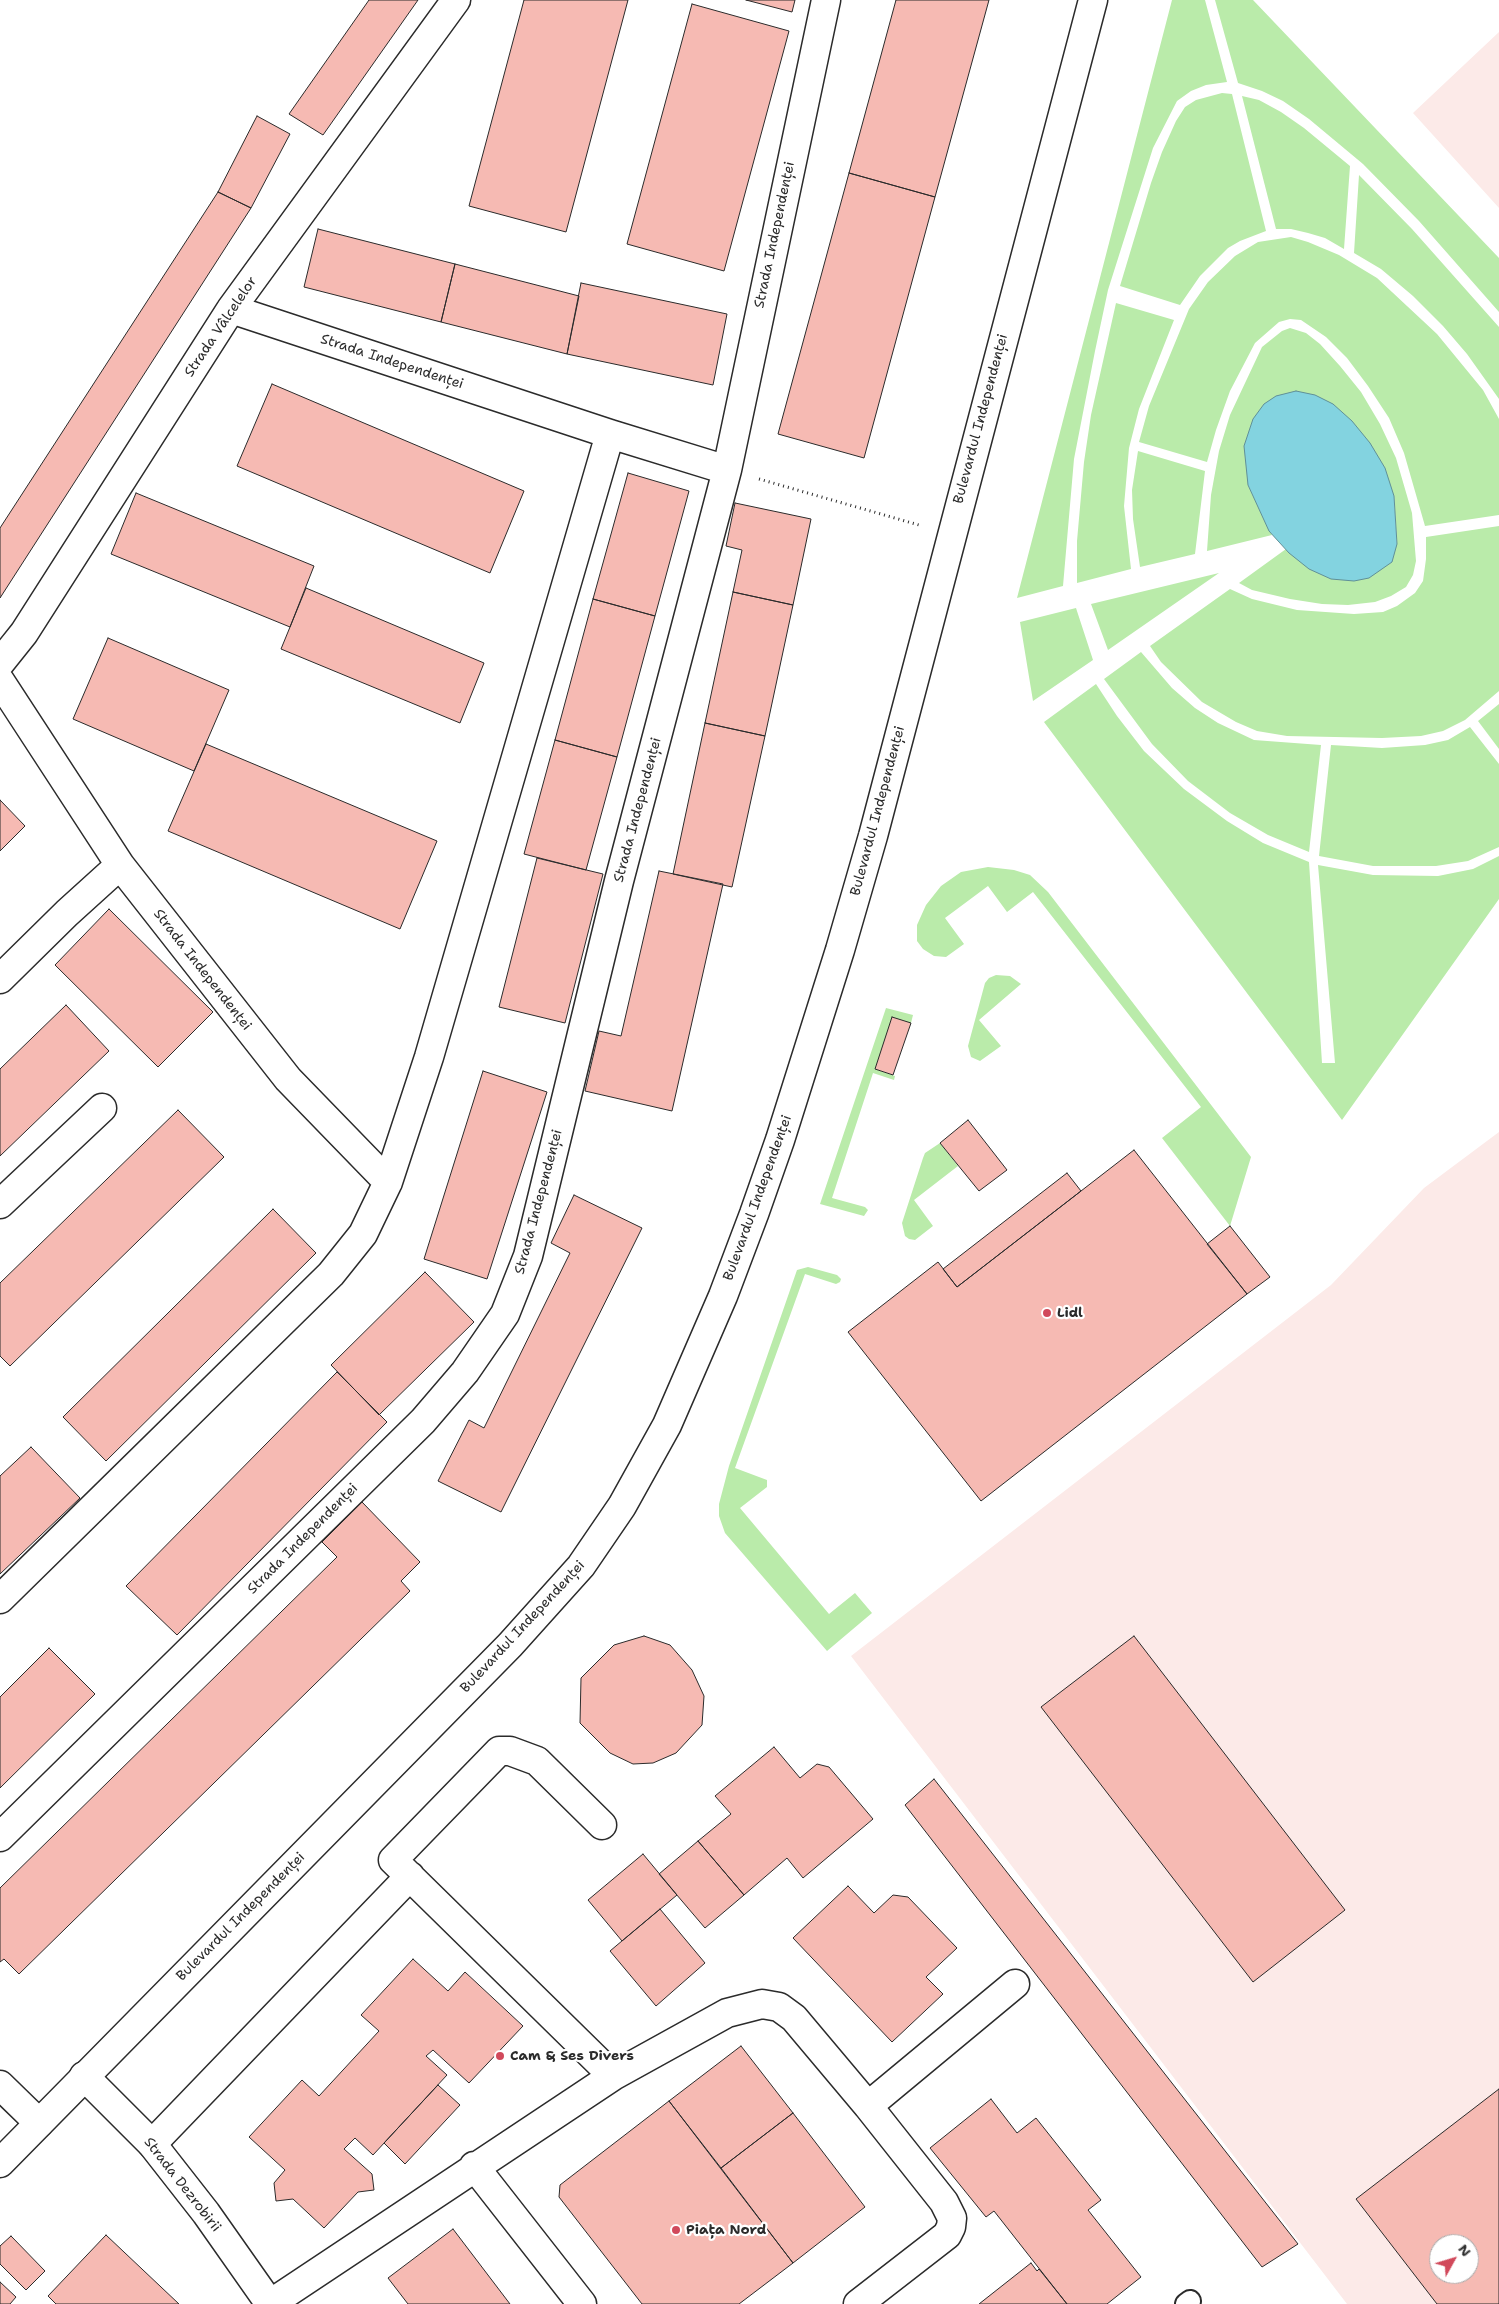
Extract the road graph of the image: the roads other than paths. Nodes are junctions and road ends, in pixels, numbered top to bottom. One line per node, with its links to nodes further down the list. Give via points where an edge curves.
1 (456, 0): 4 (street, Strada Vâlcelelor)
2 (826, 0): 6 (street, Strada Independenței)
3 (1093, 0): 19 (street, Bulevardul Independenței, via 873,836 780,1140 736,1260 667,1425 622,1506 581,1566 510,1645)
4 (231, 309): 5 (street, Strada Independenței); 7 (street, Strada Vâlcelelor, via 24,633)
5 (610, 434): 6 (street, Strada Independenței); 12 (street, via 429,1057)
6 (727, 470): 16 (street, Strada Independenței, via 620,881 528,1256 505,1314 465,1372 423,1421)
7 (0, 663)
8 (0, 680): 9 (street, Strada Independenței)
9 (120, 865): 10 (street); 12 (street, Strada Independenței, via 288,1079)
10 (0, 979)
11 (102, 1108): 13 (street)
12 (388, 1182): 14 (street, via 363,1234 331,1274)
13 (0, 1204)
14 (0, 1599)
15 (602, 1825): 17 (street, via 537,1761 517,1752 499,1751 393,1860)
16 (0, 1838)
17 (410, 1876): 20 (street); 24 (street)
18 (1014, 1984): 22 (street)
19 (84, 2076): 23 (street, Bulevardul Independenței); 24 (street, Strada Dezrobirii)
20 (613, 2076): 22 (street, via 727,2013 762,2004 779,2007 794,2018); 26 (street)
21 (0, 2085): 23 (street)
22 (868, 2106): 29 (street, via 944,2202 952,2218 952,2227 947,2235)
23 (39, 2123): 25 (street, Bulevardul Independenței)
24 (152, 2144): 27 (street, Strada Dezrobirii, via 206,2213)
25 (0, 2163)
26 (474, 2166): 27 (street); 28 (street)
27 (270, 2304)
28 (582, 2304)
29 (858, 2304)

